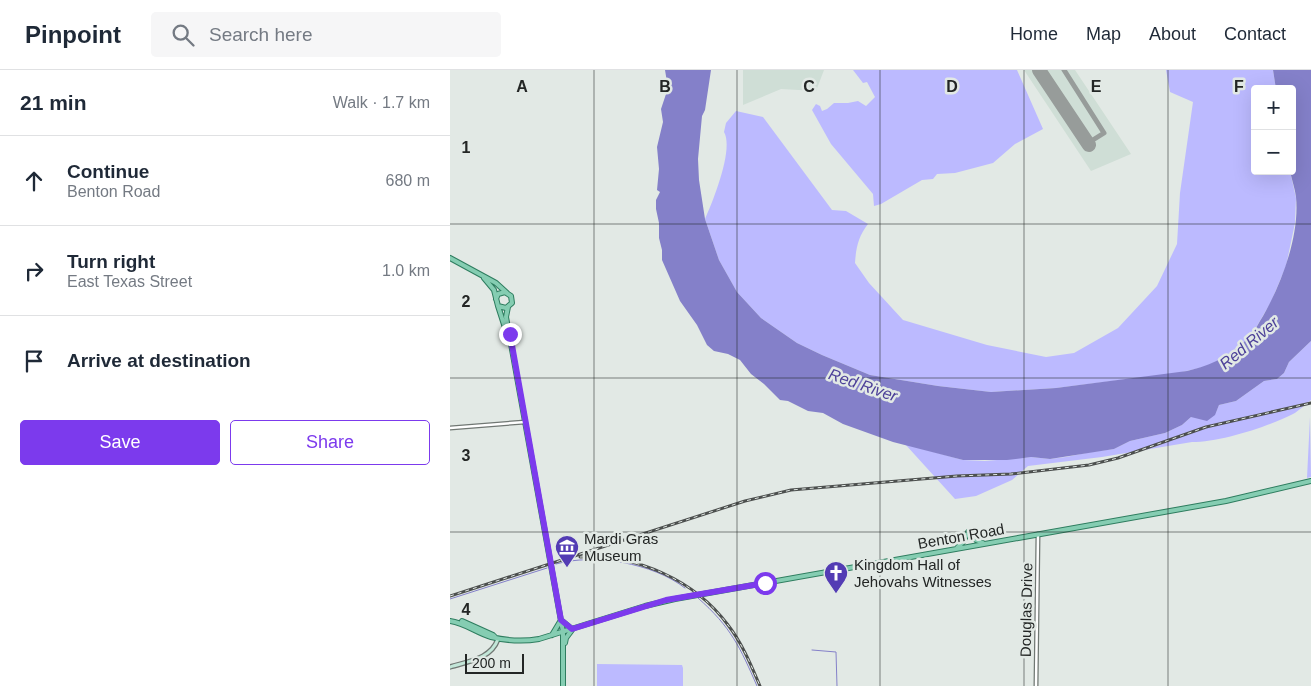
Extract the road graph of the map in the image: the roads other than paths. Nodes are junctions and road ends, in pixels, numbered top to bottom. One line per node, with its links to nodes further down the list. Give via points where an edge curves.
1 (450, 258): 2 (main road)
2 (484, 278): 3 (main road); 4 (main road)
3 (508, 293): 4 (main road, via 500,293); 6 (main road, via 512,300)
4 (496, 299): 5 (main road)
5 (498, 306): 6 (main road); 7 (main road)
6 (508, 308): 7 (main road, via 506,317)
7 (511, 344): 8 (main road)
8 (525, 422): 9 (street); 15 (main road)
9 (450, 428)
10 (1311, 481): 11 (main road, Benton Road)
11 (1038, 534): 12 (main road, Benton Road); 23 (street, Douglas Drive)
12 (985, 543): 13 (main road, Benton Road); 13 (main road, via 968,532)
13 (955, 549): 16 (main road, Benton Road, via 674,599)
14 (450, 619): 19 (main road, via 467,622)
15 (561, 620): 16 (main road); 17 (main road); 18 (main road)
16 (572, 629): 17 (main road, Benton Road); 20 (main road)
17 (563, 632): 18 (main road, Benton Road); 20 (main road)
18 (551, 636): 19 (main road, Benton Road, via 520,642); 20 (main road, via 560,639)
19 (497, 638): 21 (main road, via 494,648 486,655)
20 (563, 650): 22 (main road)
21 (450, 667)
22 (563, 686)
23 (1036, 686)

